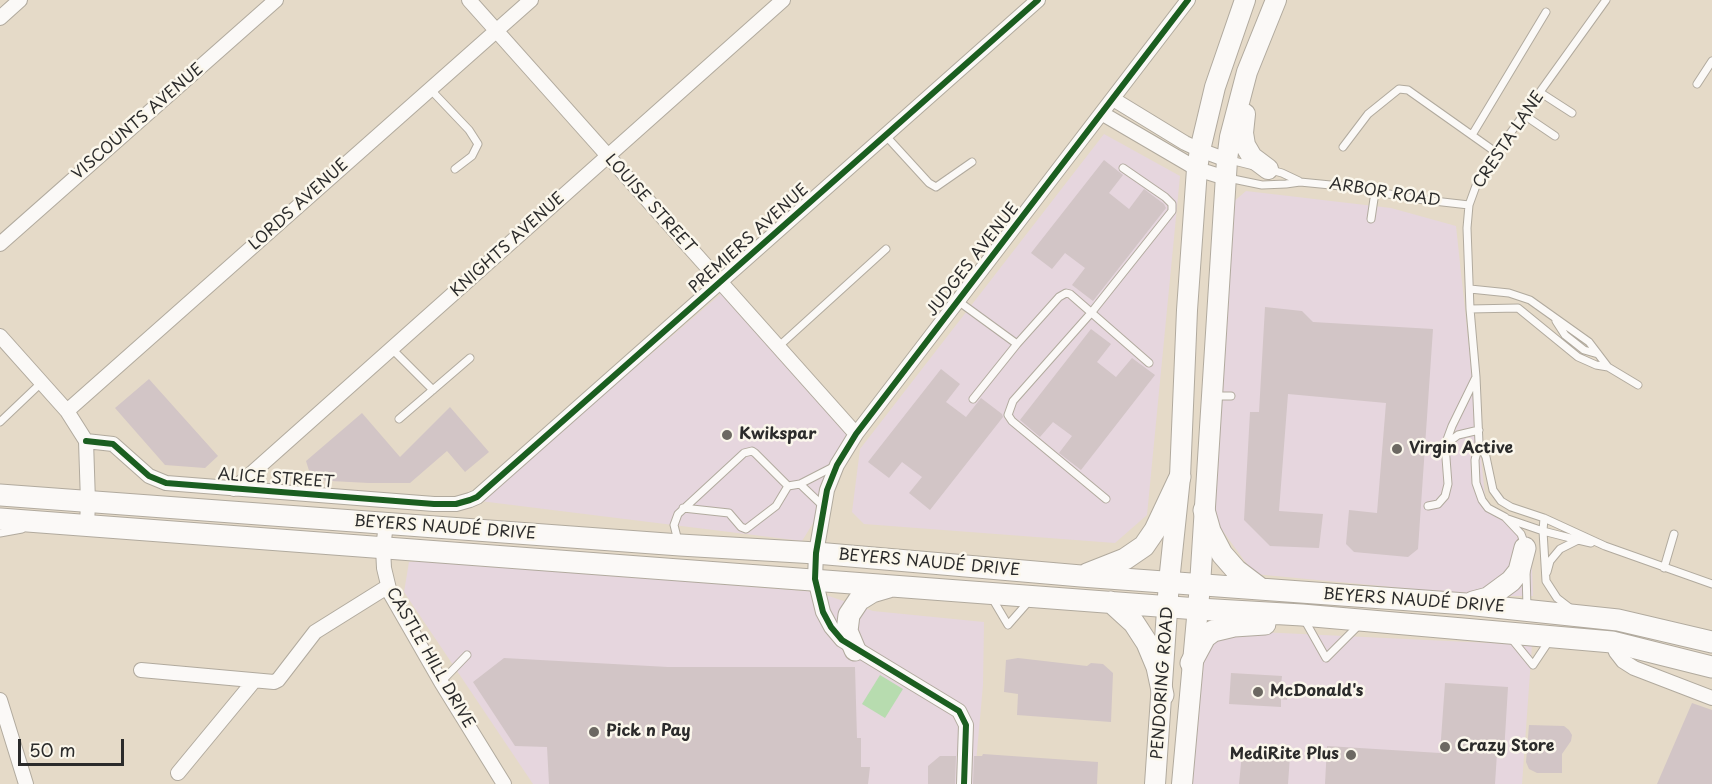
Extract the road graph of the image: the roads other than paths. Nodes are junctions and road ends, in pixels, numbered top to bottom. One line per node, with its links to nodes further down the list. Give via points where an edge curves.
1 (20, 0): 12 (street)
2 (276, 0): 39 (street, VISCOUNTS AVENUE)
3 (469, 0): 13 (street, LOUISE STREET)
4 (531, 0): 13 (street, LORDS AVENUE)
5 (783, 0): 28 (street, KNIGHTS AVENUE)
6 (1038, 0): 23 (street, PREMIERS AVENUE)
7 (1188, 0): 19 (street, JUDGES AVENUE)
8 (1245, 0): 29 (main road, via 1215,87)
9 (1276, 0): 15 (main road)
10 (1606, 0): 18 (lane, CRESTA LANE)
11 (1546, 12): 24 (lane)
12 (0, 18)
13 (496, 31): 17 (street, LORDS AVENUE); 28 (street, LOUISE STREET)
14 (1712, 61): 16 (lane)
15 (1247, 72): 33 (main road, via 1230,137); 34 (main road, via 1245,145 1252,157)
16 (1697, 84)
17 (430, 89): 32 (lane, via 478,144 472,156); 58 (street, LORDS AVENUE)
18 (1541, 93): 20 (lane); 22 (lane, CRESTA LANE)
19 (1113, 99): 21 (street, JUDGES AVENUE); 29 (street, ARBOR ROAD)
20 (1572, 113)
21 (1103, 114): 29 (street, ARBOR ROAD); 43 (street, JUDGES AVENUE)
22 (1524, 116): 25 (lane); 27 (lane, CRESTA LANE)
23 (886, 135): 30 (lane, via 936,187); 41 (street, PREMIERS AVENUE)
24 (1472, 135): 26 (lane, via 1408,90 1399,89 1368,114); 27 (lane)
25 (1555, 136)
26 (1343, 147)
27 (1497, 153): 37 (lane, CRESTA LANE, via 1477,183)
28 (607, 157): 41 (street, LOUISE STREET); 49 (street, KNIGHTS AVENUE)
29 (1199, 160): 33 (street, ARBOR ROAD); 67 (main road, via 1187,310)
30 (972, 162)
31 (1123, 168): 45 (lane, via 1165,197 1172,204 1172,211)
32 (455, 169)
33 (1227, 169): 34 (lane, ARBOR ROAD); 35 (lane, ARBOR ROAD, via 1262,185); 78 (main road, via 1221,396)
34 (1268, 169): 35 (lane, ARBOR ROAD)
35 (1300, 182): 36 (lane, ARBOR ROAD)
36 (1375, 192): 37 (lane, ARBOR ROAD); 38 (lane)
37 (1469, 205): 42 (lane, CRESTA LANE)
38 (1371, 219)
39 (0, 244)
40 (886, 249): 48 (lane)
41 (720, 282): 48 (street, LOUISE STREET); 72 (street, PREMIERS AVENUE)
42 (1470, 289): 44 (lane, CRESTA LANE); 52 (lane, via 1530,300 1555,319 1565,335 1584,350 1598,354)
43 (958, 301): 47 (lane); 62 (street, JUDGES AVENUE)
44 (1470, 309): 52 (lane, via 1518,308 1578,357); 53 (lane, CRESTA LANE)
45 (1091, 313): 47 (lane, via 1066,293); 51 (lane); 73 (lane, via 1012,401 1008,415)
46 (0, 336): 54 (street)
47 (1017, 344): 57 (lane)
48 (778, 347): 62 (street, LOUISE STREET)
49 (392, 349): 56 (lane); 70 (street, KNIGHTS AVENUE)
50 (470, 358): 56 (lane)
51 (1149, 363)
52 (1608, 367): 55 (lane)
53 (1476, 377): 61 (lane, CRESTA LANE); 65 (lane)
54 (41, 383): 58 (street); 60 (lane)
55 (1638, 385)
56 (433, 390): 59 (lane)
57 (973, 399)
58 (67, 411): 63 (street)
59 (399, 419)
60 (0, 422)
61 (1479, 430): 64 (lane, CRESTA LANE); 65 (lane, via 1458,435)
62 (856, 434): 66 (street, JUDGES AVENUE)
63 (86, 441): 70 (street, ALICE STREET, via 114,444 155,480); 74 (street)
64 (1479, 442): 79 (lane, CRESTA LANE, via 1475,460 1478,492 1488,508); 80 (lane, CRESTA LANE, via 1496,495 1511,507)
65 (1445, 445): 76 (lane, via 1446,492 1438,504)
66 (837, 465): 68 (lane); 75 (street, JUDGES AVENUE)
67 (1180, 477): 95 (main road, via 1144,546 1118,562); 98 (main road)
68 (800, 484): 69 (lane); 75 (lane)
69 (788, 486): 77 (lane, via 776,506 749,528 743,528 729,513); 77 (lane, via 755,453 748,451)
70 (234, 489): 72 (street, ALICE STREET, via 434,504 464,503)
71 (0, 495): 74 (main road, BEYERS NAUDÉ DRIVE)
72 (477, 497)
73 (1106, 499)
74 (88, 502): 83 (main road, BEYERS NAUDÉ DRIVE); 84 (street)
75 (823, 506): 93 (street, JUDGES AVENUE)
76 (1428, 506)
77 (683, 508): 89 (lane, via 674,525)
78 (1204, 510): 101 (main road); 103 (main road, via 1210,531 1226,559)
79 (1505, 517): 85 (lane, CRESTA LANE); 92 (lane, CRESTA LANE, via 1521,534)
80 (1544, 518): 85 (lane); 90 (lane, CRESTA LANE)
81 (0, 519): 82 (main road, BEYERS NAUDÉ DRIVE)
82 (60, 523): 84 (main road, BEYERS NAUDÉ DRIVE); 86 (lane)
83 (386, 524): 89 (main road, BEYERS NAUDÉ DRIVE); 91 (street, CASTLE HILL DRIVE)
84 (87, 526): 91 (main road, BEYERS NAUDÉ DRIVE)
85 (1543, 531): 88 (lane, CRESTA LANE); 97 (lane)
86 (0, 533)
87 (1674, 534): 94 (lane)
88 (1578, 540): 90 (lane, CRESTA LANE); 97 (lane, via 1560,549 1550,561)
89 (680, 546): 93 (main road, BEYERS NAUDÉ DRIVE)
90 (1605, 546): 94 (lane, CRESTA LANE)
91 (383, 548): 96 (main road, BEYERS NAUDÉ DRIVE); 102 (street, CASTLE HILL DRIVE)
92 (1525, 548): 107 (main road, via 1518,571 1507,585 1488,598); 110 (lane, CRESTA LANE)
93 (816, 553): 95 (main road, BEYERS NAUDÉ DRIVE); 96 (street)
94 (1664, 568): 99 (lane, CRESTA LANE)
95 (1081, 576): 98 (main road, BEYERS NAUDÉ DRIVE)
96 (815, 579): 100 (main road, BEYERS NAUDÉ DRIVE); 118 (street, via 831,627)
97 (1546, 580): 112 (lane, via 1557,598)
98 (1169, 582): 101 (main road, BEYERS NAUDÉ DRIVE); 108 (main road, PENDORING ROAD)
99 (1712, 584)
100 (892, 585): 104 (main road, BEYERS NAUDÉ DRIVE); 118 (main road, via 859,600 849,615 847,631)
101 (1200, 585): 103 (main road, BEYERS NAUDÉ DRIVE); 109 (main road, PENDORING ROAD)
102 (387, 586): 123 (street, via 315,632 278,680); 124 (street, CASTLE HILL DRIVE)
103 (1261, 589): 107 (main road, BEYERS NAUDÉ DRIVE)
104 (989, 593): 105 (main road, BEYERS NAUDÉ DRIVE); 105 (lane, via 1008,625)
105 (1034, 596): 106 (main road, BEYERS NAUDÉ DRIVE)
106 (1111, 602): 108 (main road, BEYERS NAUDÉ DRIVE); 125 (main road, via 1134,623 1147,643)
107 (1466, 604): 110 (main road, BEYERS NAUDÉ DRIVE)
108 (1168, 606): 109 (main road, BEYERS NAUDÉ DRIVE); 125 (main road, PENDORING ROAD)
109 (1198, 609): 111 (main road, BEYERS NAUDÉ DRIVE); 120 (main road, PENDORING ROAD)
110 (1527, 609): 112 (main road, BEYERS NAUDÉ DRIVE); 116 (main road, via 1537,622 1590,627 1606,634)
111 (1298, 615): 113 (main road, BEYERS NAUDÉ DRIVE); 113 (lane, via 1326,658); 120 (main road, via 1213,631 1205,637)
112 (1583, 616): 117 (main road, BEYERS NAUDÉ DRIVE, via 1643,624)
113 (1362, 621): 114 (main road, BEYERS NAUDÉ DRIVE)
114 (1507, 633): 115 (main road, BEYERS NAUDÉ DRIVE); 115 (lane, via 1533,665)
115 (1551, 637): 116 (main road, BEYERS NAUDÉ DRIVE)
116 (1612, 642): 121 (main road, BEYERS NAUDÉ DRIVE); 126 (street, via 1623,661 1634,668)
117 (1712, 642)
118 (855, 650): 131 (street, via 960,711 966,725)
119 (467, 656): 124 (lane)
120 (1191, 663): 133 (main road, PENDORING ROAD)
121 (1712, 667)
122 (141, 670): 123 (street)
123 (254, 681): 128 (street)
124 (441, 682): 130 (street, CASTLE HILL DRIVE)
125 (1163, 695): 132 (main road, PENDORING ROAD)
126 (1712, 698)
127 (0, 700): 129 (street)
128 (178, 773)
129 (26, 784)
130 (504, 784)
131 (964, 784)
132 (1155, 784)
133 (1182, 784)

